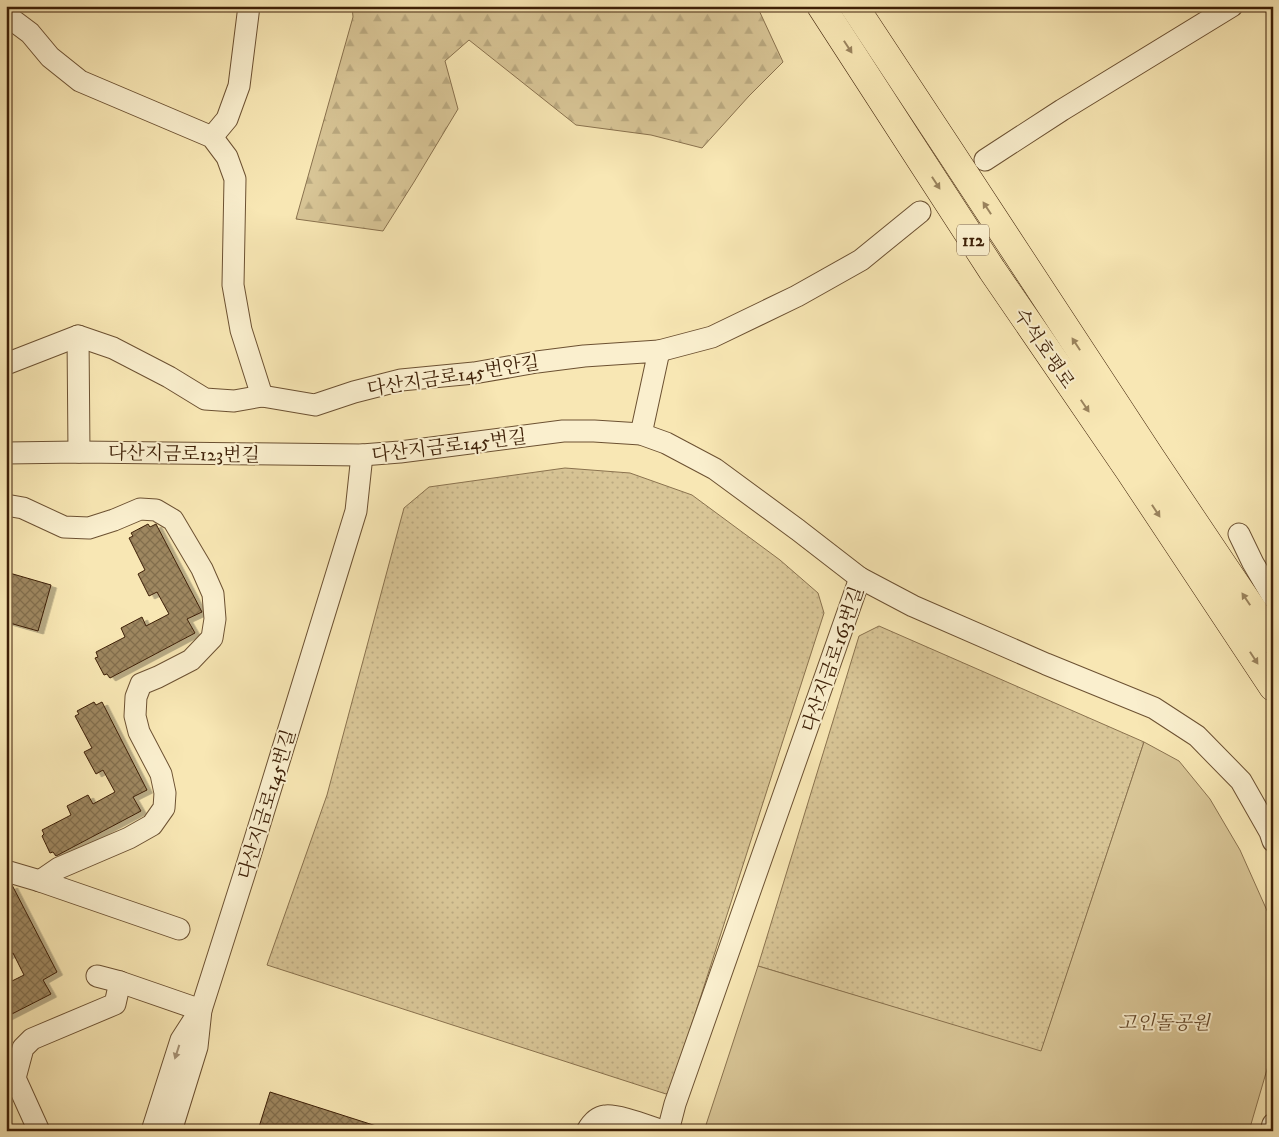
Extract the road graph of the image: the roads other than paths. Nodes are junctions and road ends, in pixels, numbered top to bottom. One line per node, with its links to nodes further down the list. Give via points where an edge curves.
1 (249, 6): 6 (street, via 238,86 227,119)
2 (821, 6): 22 (highway, 수석호평로 / 112, one-way to 22, via 992,270)
3 (854, 6): 21 (highway, 수석호평로 / 112, one-way to 3)
4 (1232, 6): 7 (street)
5 (6, 15): 6 (street, via 30,33 50,57 80,81)
6 (212, 137): 12 (street, via 227,157 235,179 233,285 241,330)
7 (985, 160)
8 (920, 212): 10 (street, 다산지금로145번안길, via 861,260 797,296 712,337)
9 (78, 336): 11 (street); 12 (street, 다산지금로145번안길, via 113,348 206,399 234,401); 14 (street)
10 (659, 351): 12 (street, 다산지금로145번안길, via 584,356 474,373 401,380 315,405); 13 (street)
11 (6, 364)
12 (262, 396)
13 (641, 434): 16 (street, 다산지금로145번길, via 562,431); 19 (street, 다산지금로145번길, via 666,443 715,469)
14 (79, 452): 15 (street, 다산지금로123번길); 16 (street, 다산지금로123번길)
15 (6, 453)
16 (362, 455): 29 (street, 다산지금로145번길, via 356,511)
17 (6, 505): 25 (street, via 23,508 64,527 89,528 140,509 156,510 173,520 213,594 215,619 212,638 191,660 141,684 136,697 135,716 161,774 164,808 152,826 59,868)
18 (1239, 534): 20 (street)
19 (860, 578): 23 (street, 다산지금로163번길, via 914,606 1154,708 1197,736 1241,781); 36 (street, 다산지금로163번길)
20 (1273, 597)
21 (1273, 640)
22 (1273, 687)
23 (1273, 841)
24 (6, 872): 25 (street)
25 (40, 881): 26 (street)
26 (179, 929)
27 (97, 976): 28 (street)
28 (120, 982): 29 (street); 31 (street, via 115,1004 32,1039 23,1048 15,1078)
29 (201, 1010): 32 (street, 다산지금로145번길, one-way to 32, via 181,1040); 33 (street, 다산지금로145번길, via 197,1047)
30 (1273, 1124): 37 (street)
31 (39, 1131)
32 (152, 1131)
33 (171, 1131)
34 (587, 1131): 35 (street, via 592,1122 603,1116)
35 (663, 1131)
36 (668, 1131)
37 (1271, 1131)

